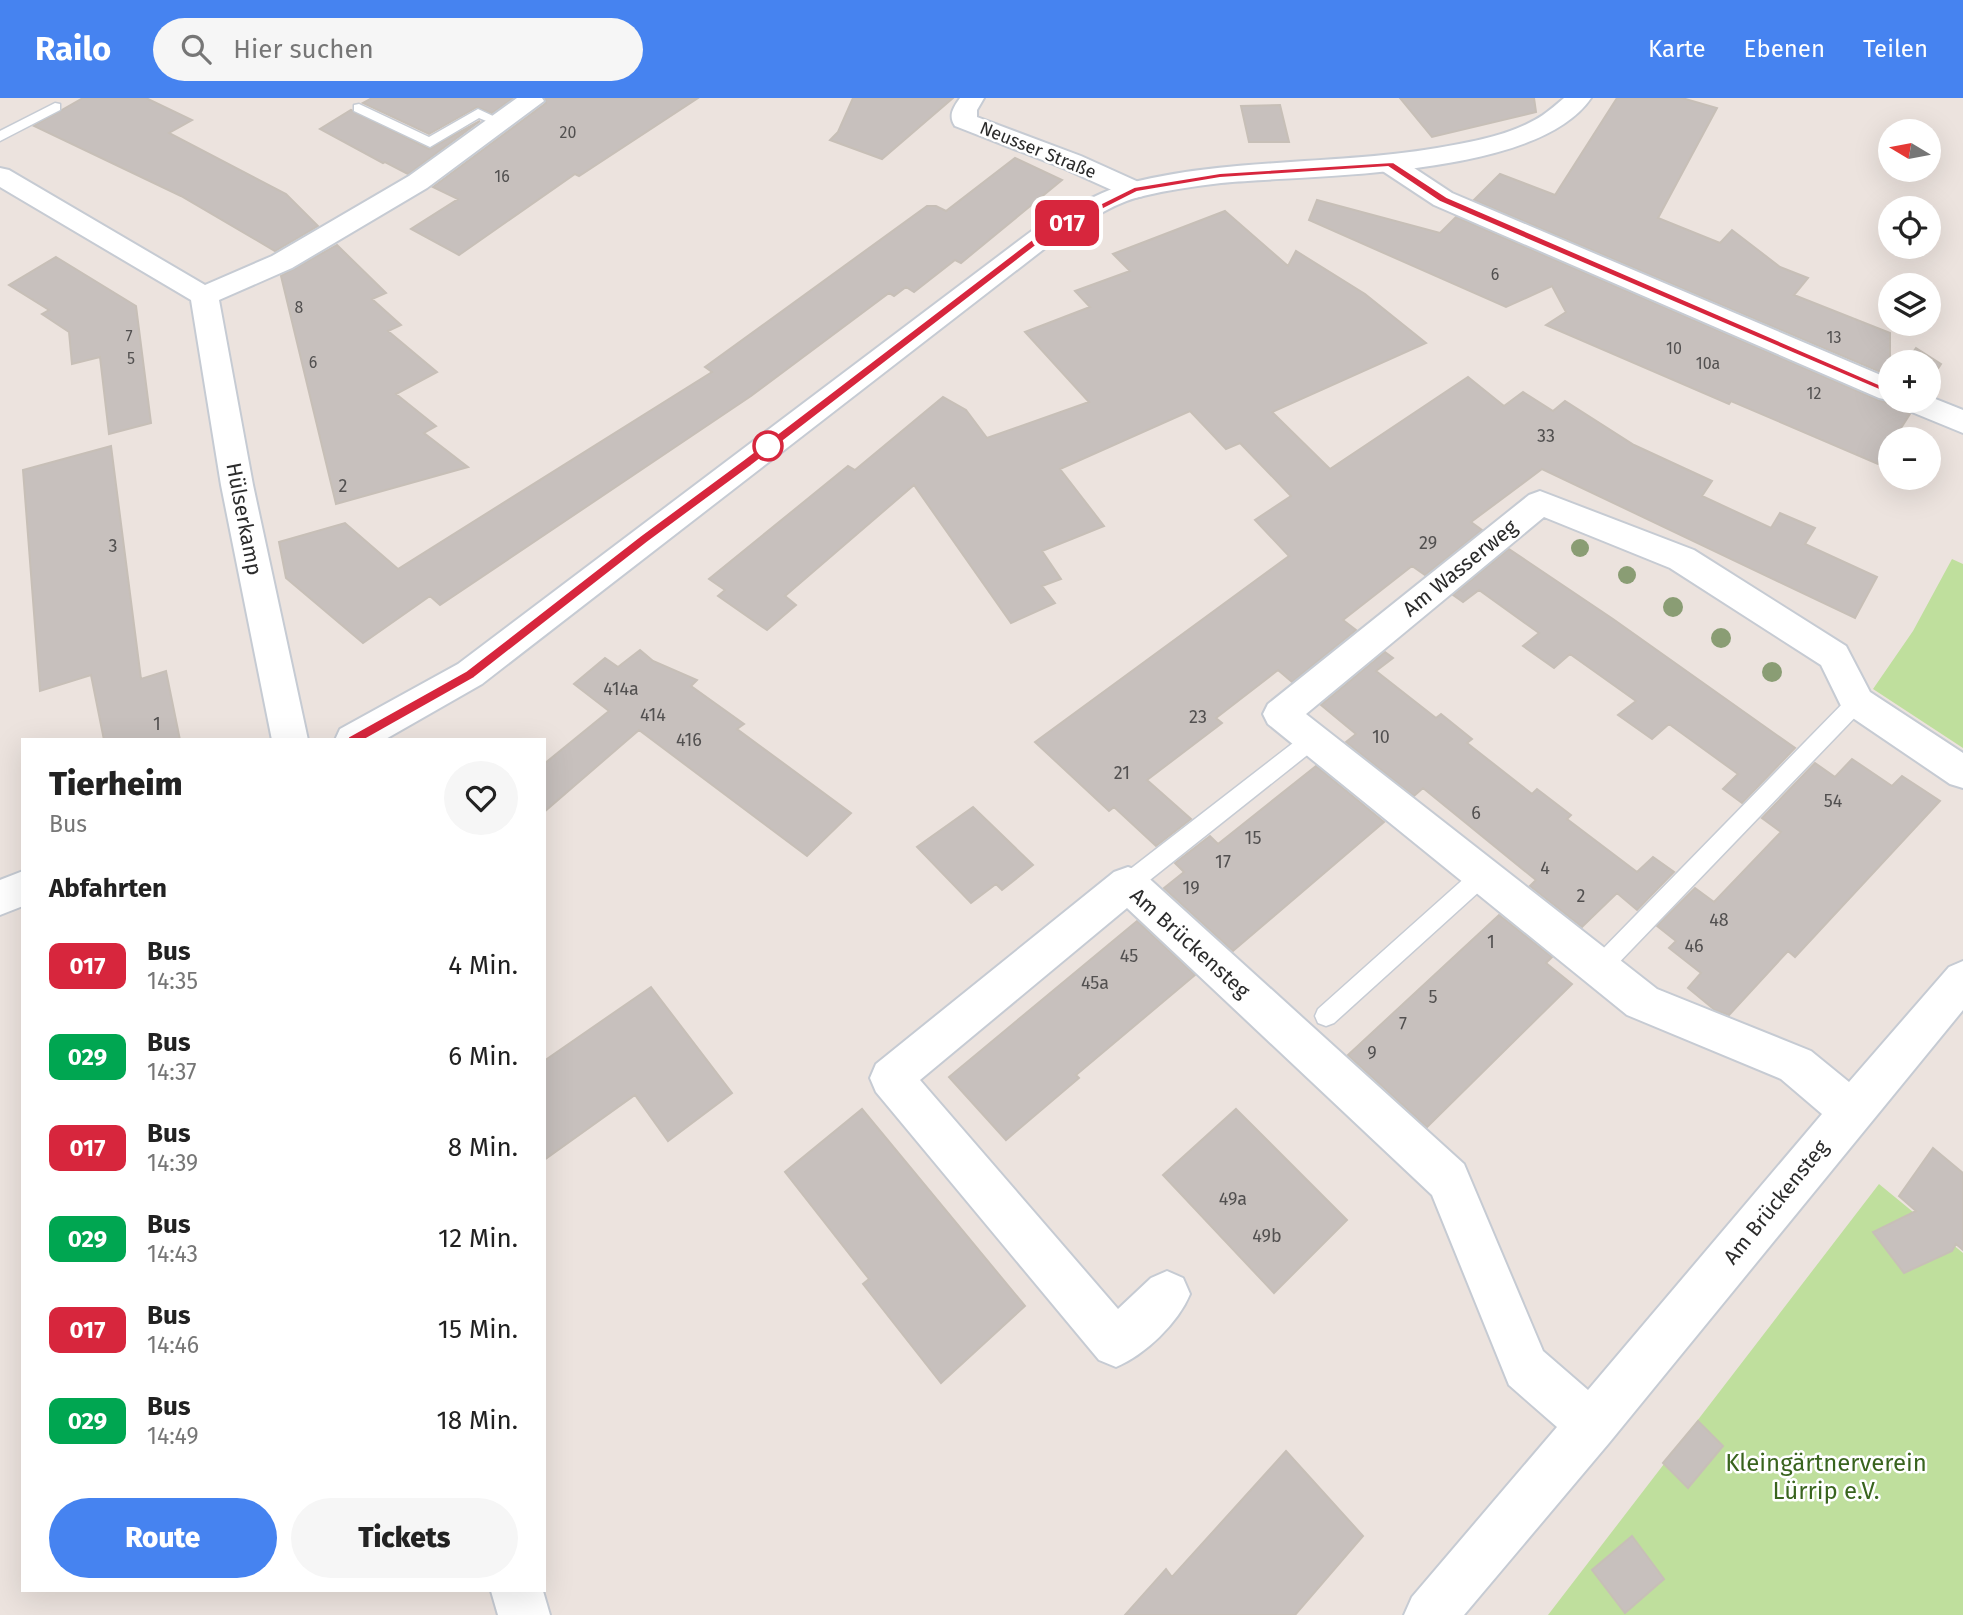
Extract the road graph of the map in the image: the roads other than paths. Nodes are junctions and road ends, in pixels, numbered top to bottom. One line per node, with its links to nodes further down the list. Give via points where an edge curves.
1 (529, 98): 6 (street, via 532,101)
2 (972, 98): 10 (street, Neusser Straße, via 964,110 964,121)
3 (1580, 98): 8 (street, Neusser Straße, via 1571,109 1525,135)
4 (55, 107): 7 (lane)
5 (359, 108): 6 (lane, via 430,143 478,113)
6 (501, 123): 11 (street, via 418,182 282,262)
7 (0, 137)
8 (1390, 164): 10 (street, Neusser Straße, via 1220,176); 12 (street, via 1443,200)
9 (0, 176): 11 (street)
10 (1134, 190): 17 (street, Neusser Straße, via 1042,236 470,674)
11 (204, 296): 16 (street, Hülserkamp, via 237,485)
12 (1878, 386)
13 (1941, 413): 14 (street)
14 (1963, 422)
15 (1857, 702): 18 (street, Am Wasserweg, via 1834,656 1694,566 1540,503 1281,714); 19 (street, Am Wasserweg); 24 (lane)
16 (290, 738)
17 (357, 738)
18 (1313, 739): 20 (street, Am Wasserweg); 21 (lane)
19 (1963, 773)
20 (1484, 874): 24 (street, Am Wasserweg); 26 (lane)
21 (1128, 884): 28 (street, Am Brückensteg, via 891,1078 1116,1343); 29 (street, Am Brückensteg, via 1448,1180 1526,1368)
22 (21, 889): 23 (street)
23 (0, 898)
24 (1600, 967): 27 (street, Am Wasserweg, via 1642,1002 1797,1065)
25 (1963, 980): 27 (street, Am Brückensteg)
26 (1326, 1016)
27 (1851, 1111): 29 (street, Am Brückensteg)
28 (1167, 1294)
29 (1592, 1426): 32 (street, Am Brückensteg)
30 (517, 1592): 31 (street)
31 (524, 1615)
32 (1430, 1615)

